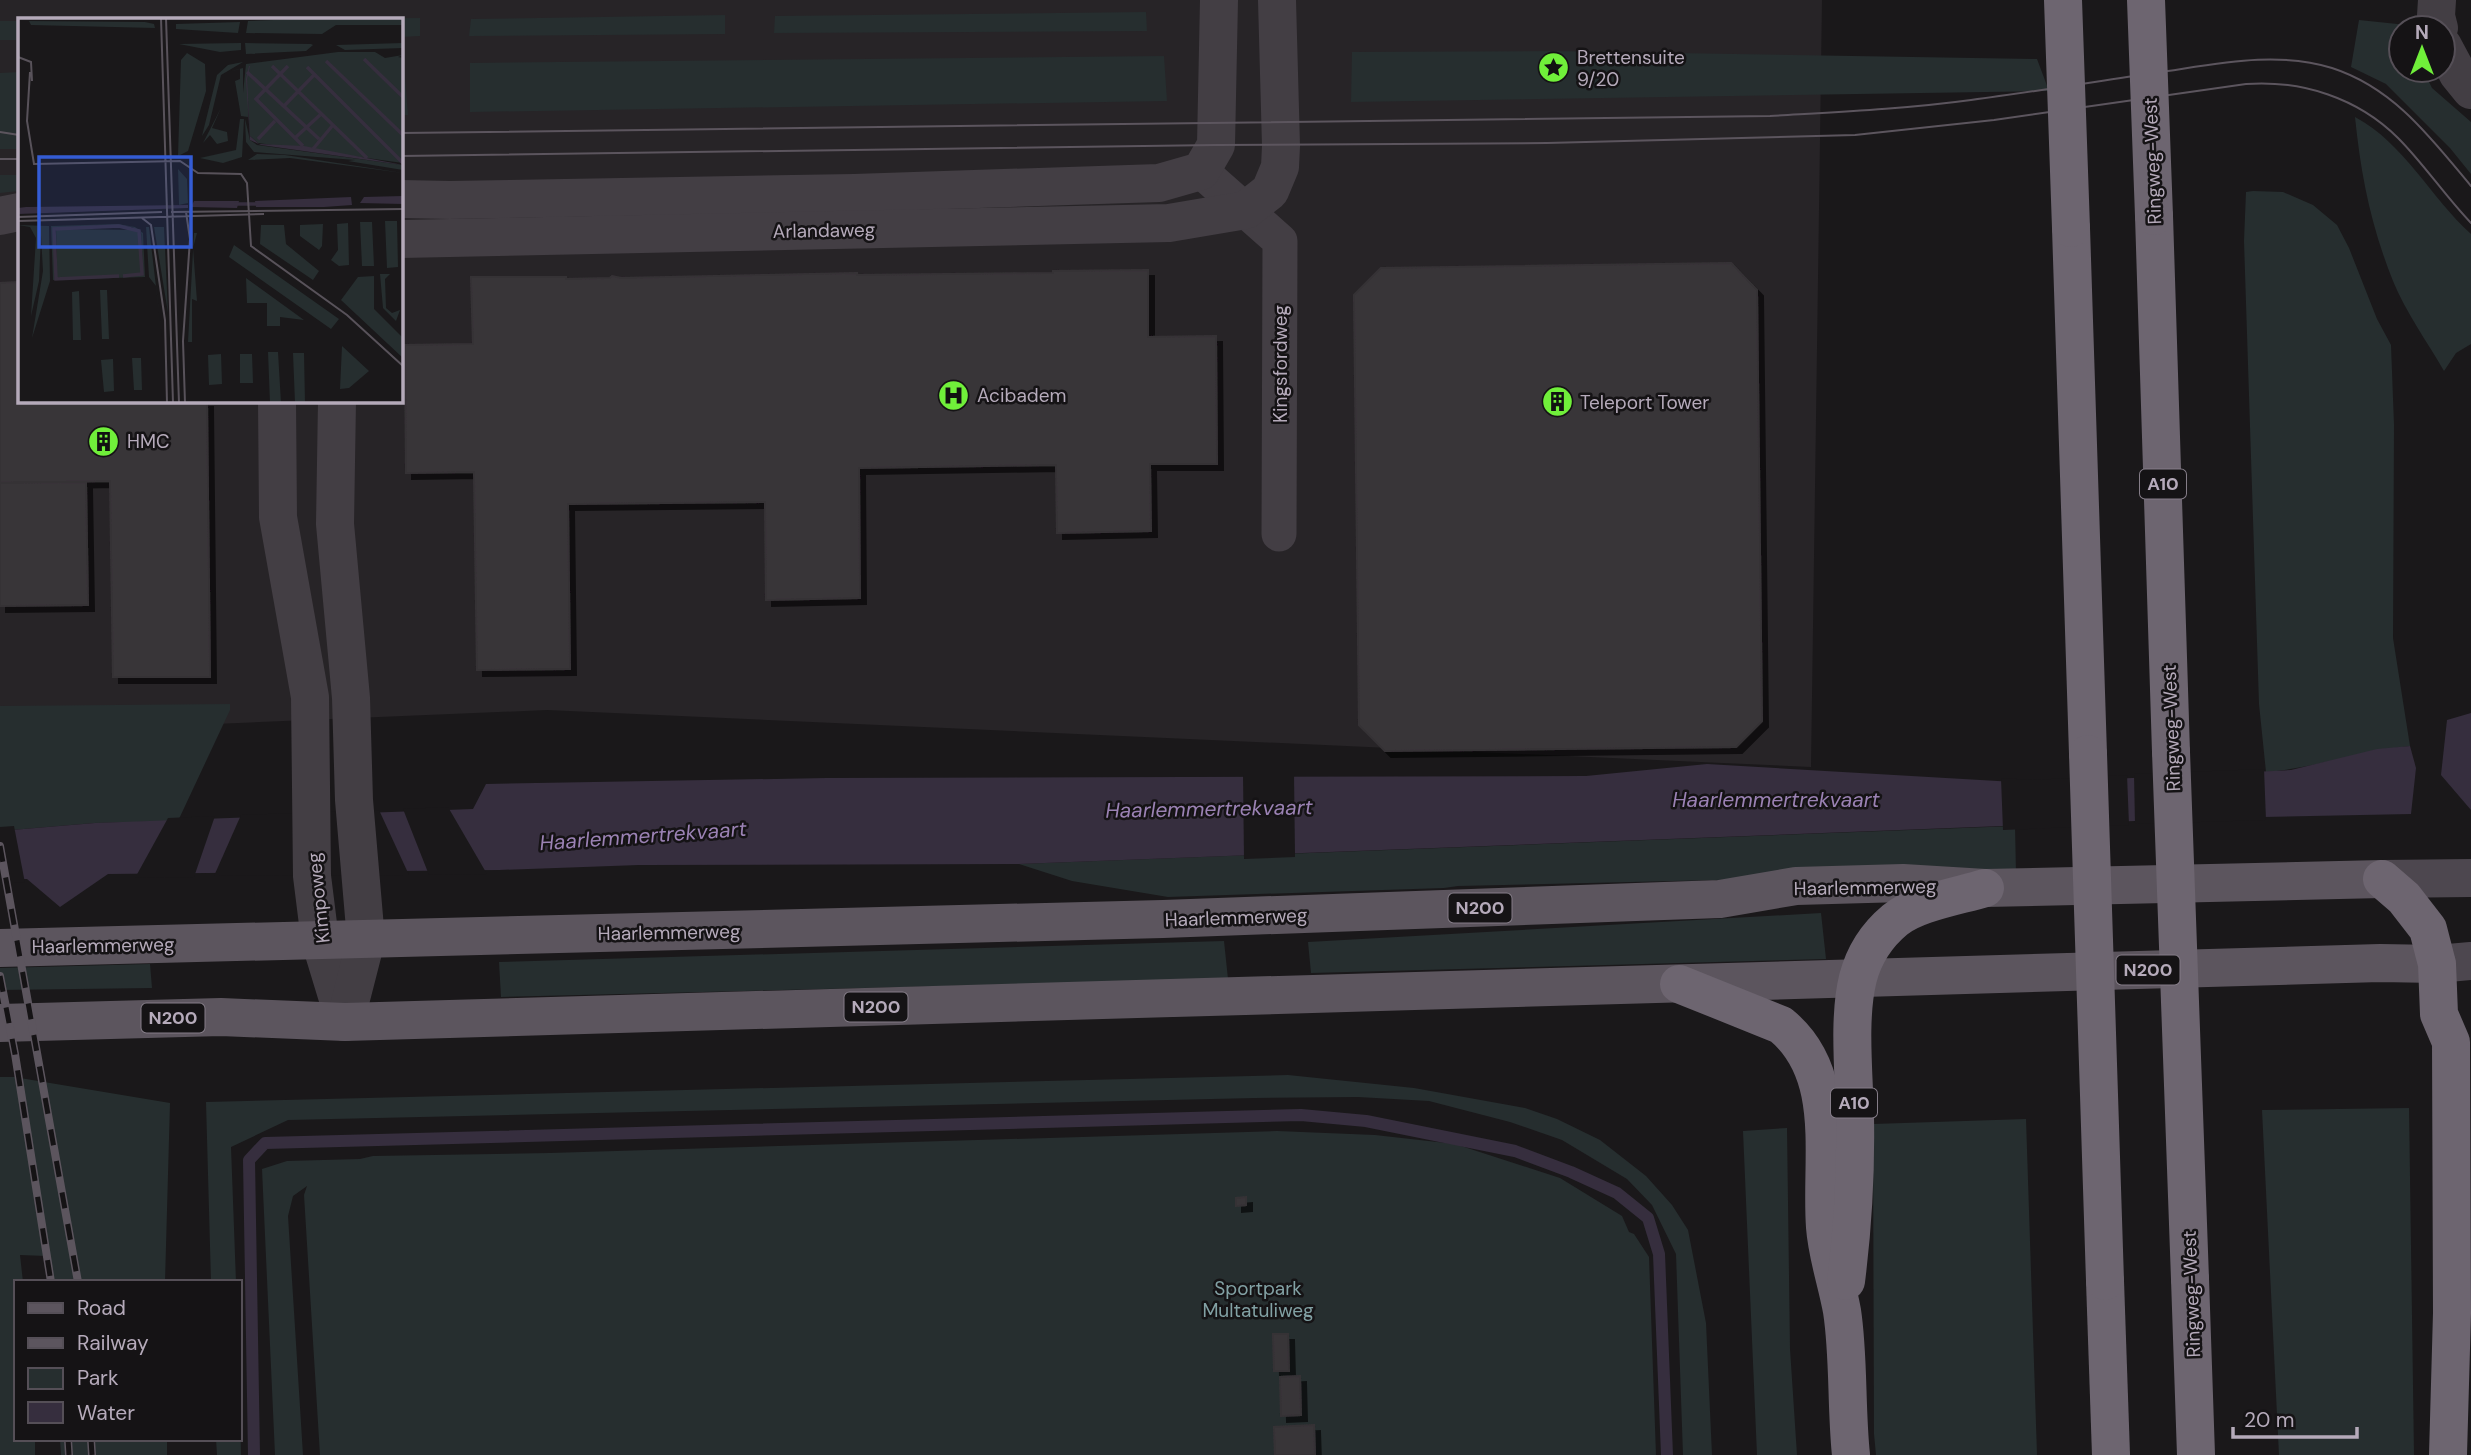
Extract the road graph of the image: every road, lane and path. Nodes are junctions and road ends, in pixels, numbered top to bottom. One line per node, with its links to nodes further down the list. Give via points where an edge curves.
1 (1219, 0): 7 (street, via 1216,145)
2 (1277, 0): 9 (street, via 1280,166 1270,191)
3 (2063, 0): 32 (highway, bridge)
4 (2146, 0): 33 (highway, Ringweg-West / A10, bridge)
5 (2457, 73): 6 (street)
6 (2471, 90)
7 (1201, 171): 8 (street, Arlandaweg, via 1158,183 854,194); 9 (street, Kingsfordweg)
8 (402, 199)
9 (1246, 210): 14 (street, Arlandaweg, via 1169,223); 17 (street, Kingsfordweg, via 1280,241)
10 (18, 212): 11 (street)
11 (0, 216)
12 (0, 231): 13 (street)
13 (18, 234)
14 (402, 239)
15 (277, 402): 21 (street, Kimpoweg, via 278,517 310,697 312,876)
16 (337, 402): 22 (street, via 335,524)
17 (1279, 534)
18 (2466, 878): 19 (main road, Haarlemmerweg / N200)
19 (2382, 879): 20 (main road, Haarlemmerweg / N200); 24 (highway, via 2404,898)
20 (1985, 888): 22 (main road, Haarlemmerweg / N200, via 1903,883 1796,886 1720,899); 25 (highway, A10, via 1914,909 1896,919 1864,959)
21 (320, 940): 22 (main road, Haarlemmerweg / N200); 23 (main road, Haarlemmerweg / N200); 27 (street, Kimpoweg)
22 (366, 940): 27 (street)
23 (0, 948)
24 (2454, 962): 25 (main road, N200); 29 (highway, via 2440,1014)
25 (1858, 978): 26 (main road, N200); 30 (highway, A10, via 1853,1229)
26 (1679, 984): 27 (main road, N200); 30 (highway, A10, via 1781,1025 1810,1059 1823,1120 1825,1228)
27 (345, 1022): 28 (main road, N200, via 221,1017)
28 (0, 1023)
29 (2461, 1029): 34 (highway)
30 (1842, 1312): 31 (highway, A10)
31 (1851, 1455)
32 (2111, 1455)
33 (2196, 1455)
34 (2448, 1455)

